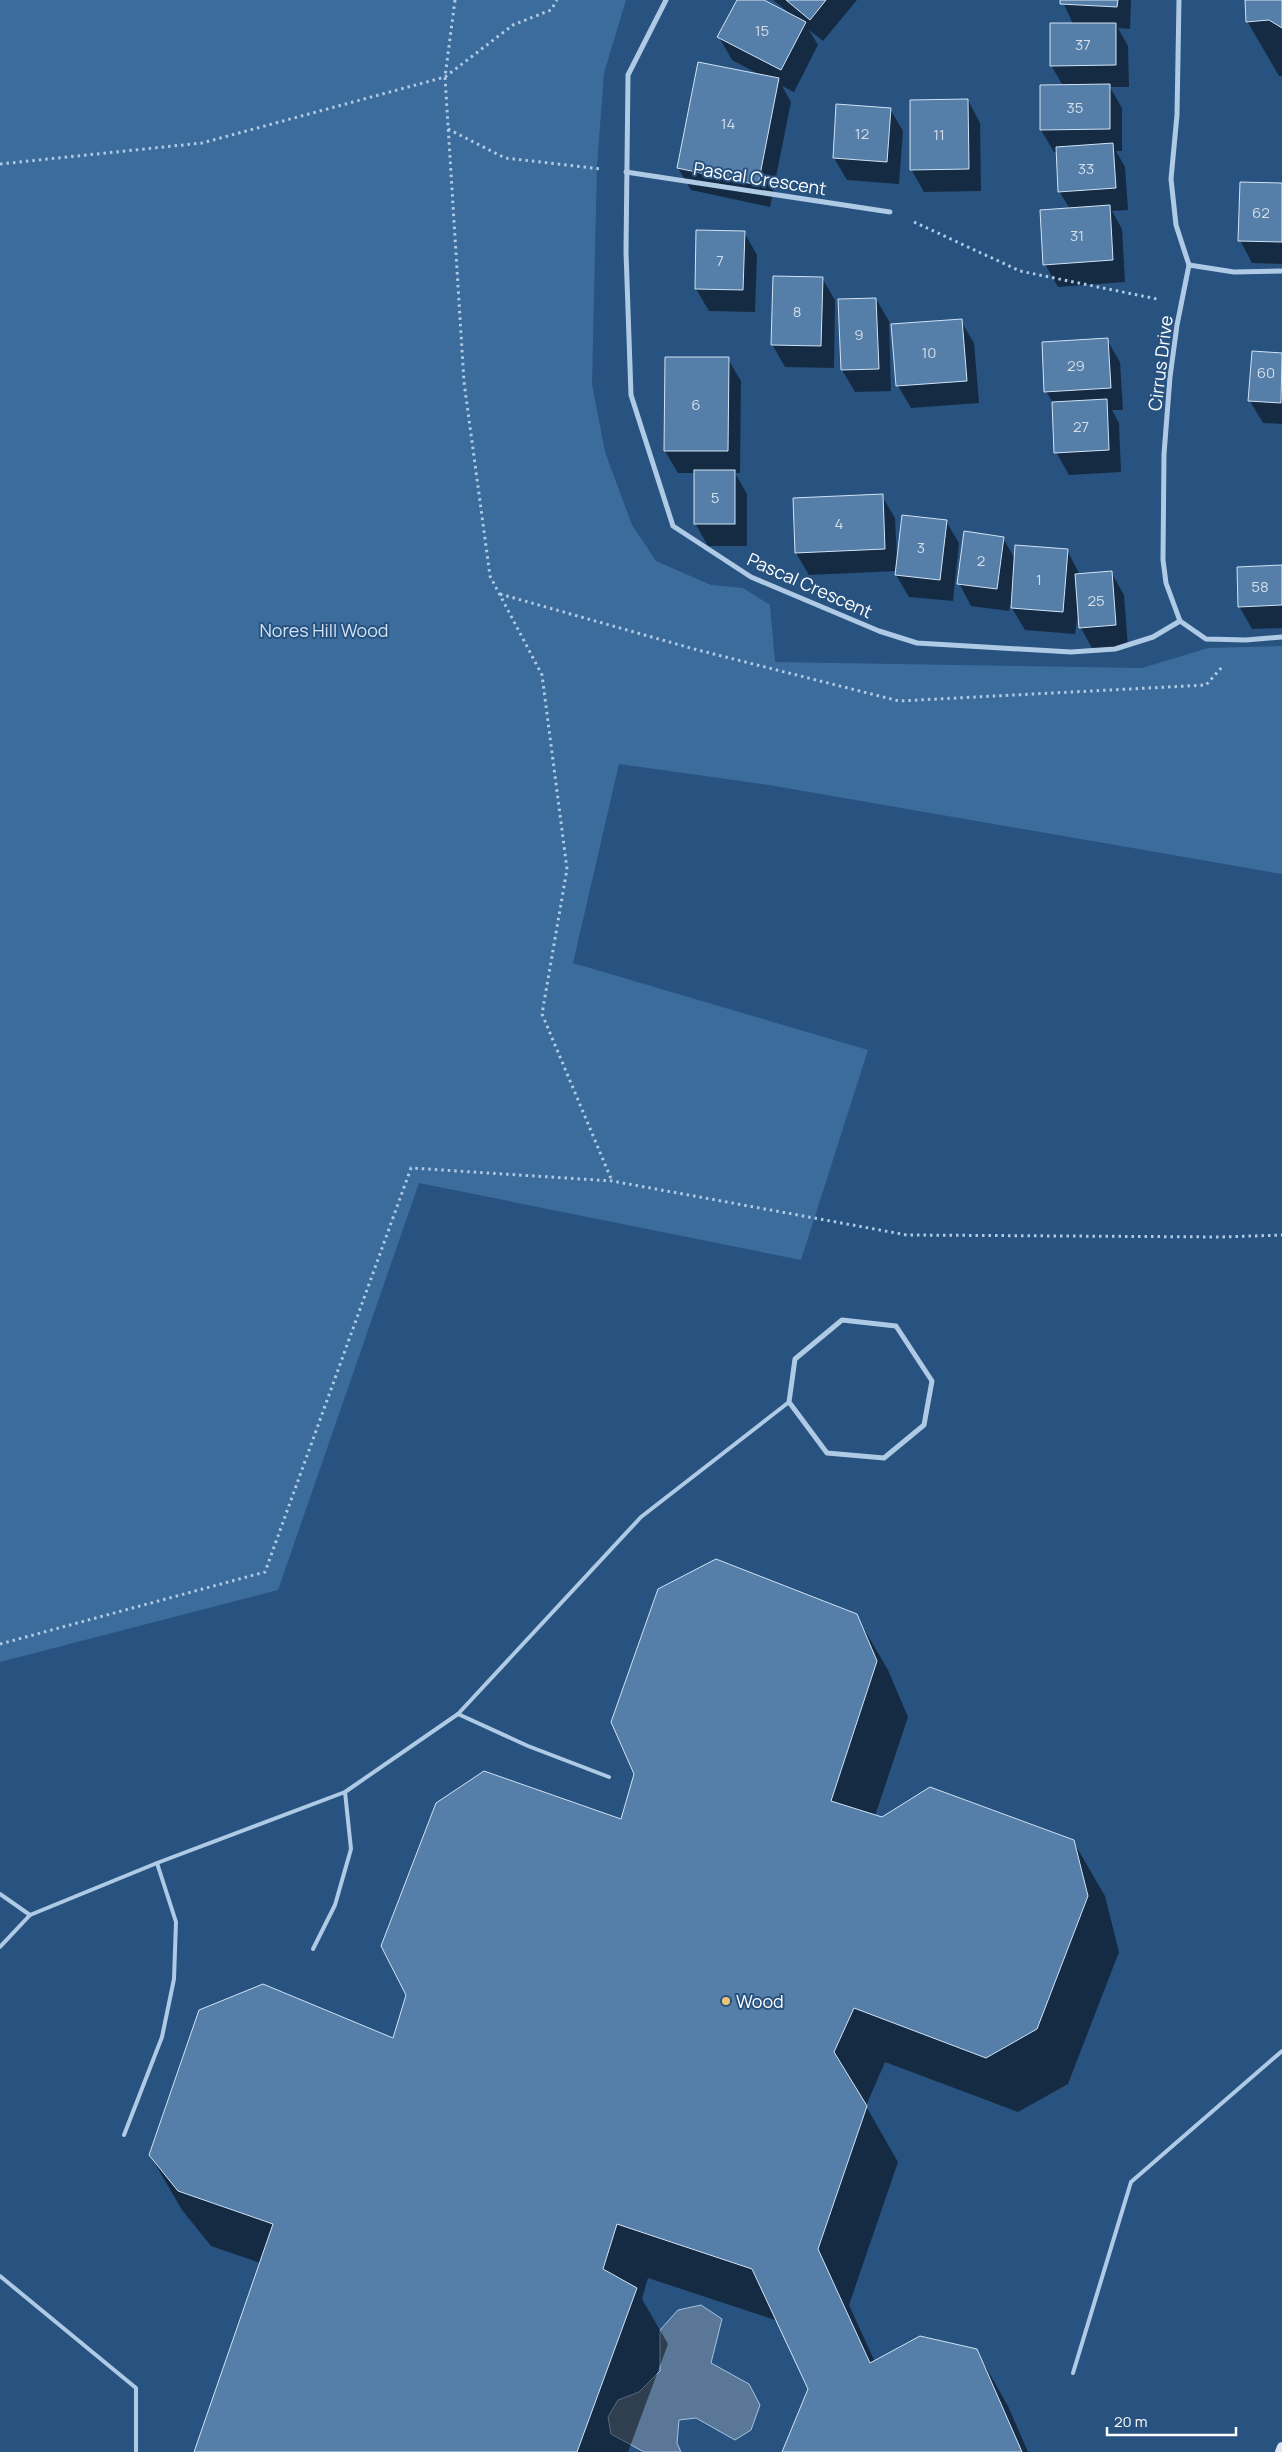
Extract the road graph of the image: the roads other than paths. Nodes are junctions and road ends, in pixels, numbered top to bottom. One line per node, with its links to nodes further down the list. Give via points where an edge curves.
1 (666, 0): 3 (street, Pascal Crescent, via 628,75)
2 (1179, 0): 5 (street, Cirrus Drive, via 1177,115 1171,179 1176,225)
3 (626, 172): 4 (street, Pascal Crescent); 7 (street, Pascal Crescent, via 631,395 673,526 751,577 879,631 917,643 1071,652 1114,649 1153,637)
4 (890, 212)
5 (1189, 265): 6 (street, via 1234,272); 7 (street, Cirrus Drive, via 1170,377 1164,454 1166,583)
6 (1282, 271)
7 (1180, 621): 8 (street, via 1206,639)
8 (1282, 637)
9 (789, 1402): 9 (street, via 795,1359 842,1320 896,1326 932,1381 924,1425 884,1458 827,1454); 10 (lane, via 641,1517)
10 (458, 1714): 11 (lane, via 528,1746); 12 (lane)
11 (609, 1777)
12 (345, 1792): 13 (lane); 17 (lane, via 351,1849 335,1905)
13 (157, 1862): 15 (lane); 19 (lane, via 176,1922 174,1978 162,2037)
14 (0, 1894): 15 (lane)
15 (30, 1915): 16 (lane)
16 (0, 1948)
17 (313, 1949)
18 (1282, 2051): 21 (lane, via 1132,2182)
19 (124, 2134)
20 (0, 2276): 23 (lane, via 136,2388)
21 (1073, 2373)
22 (1282, 2447): 24 (main road)
23 (136, 2452)
24 (1280, 2452)

